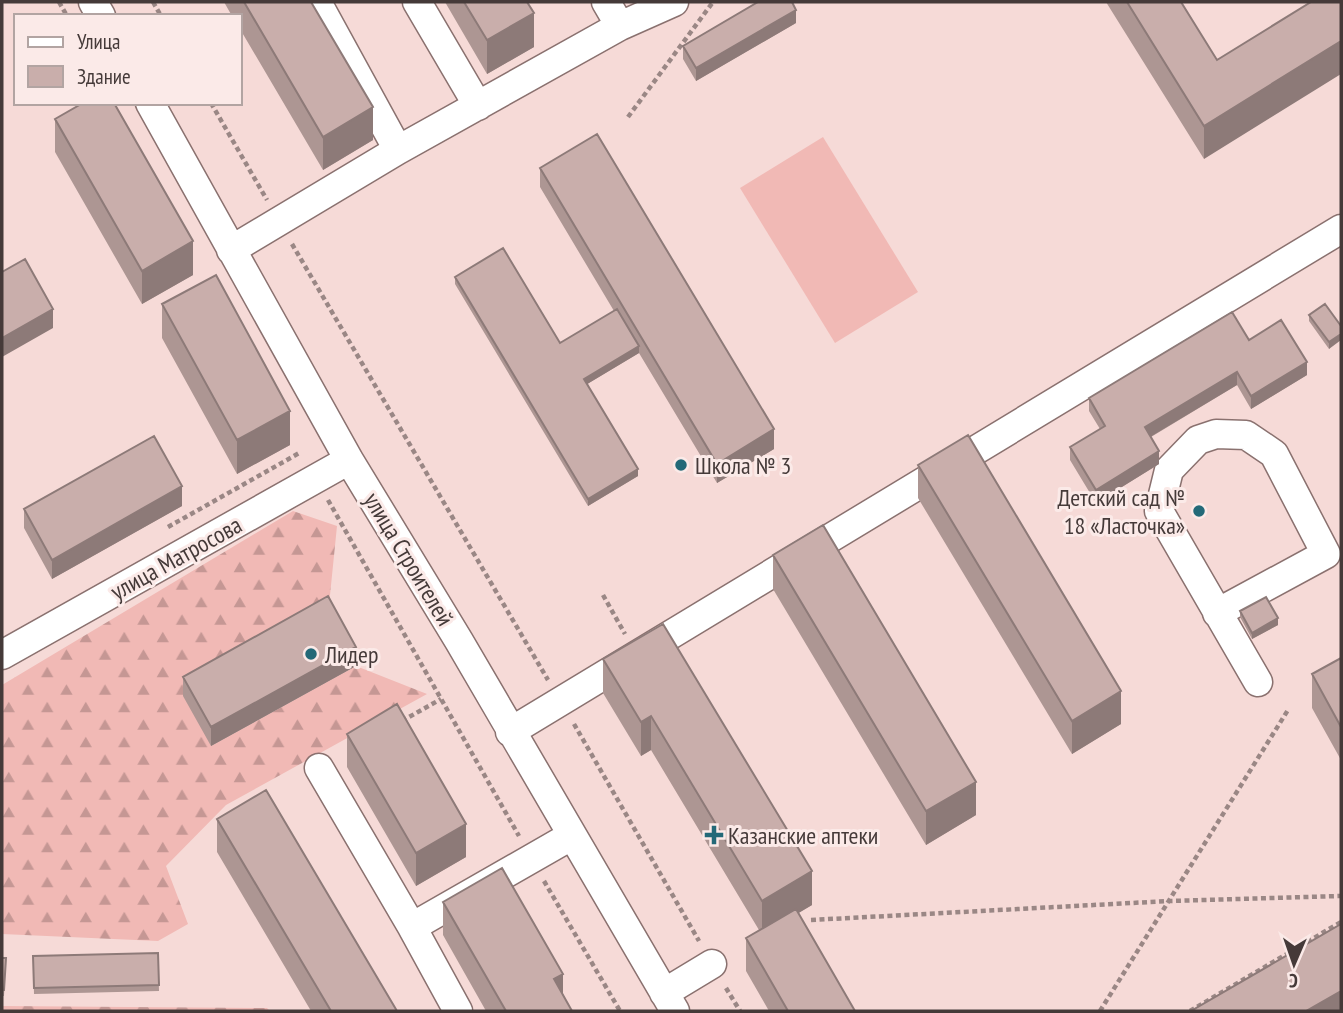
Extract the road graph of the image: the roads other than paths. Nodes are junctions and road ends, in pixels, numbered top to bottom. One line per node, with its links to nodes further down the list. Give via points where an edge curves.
1 (317, 2): 8 (street)
2 (417, 2): 7 (street)
3 (606, 2): 5 (street)
4 (674, 2): 5 (street)
5 (620, 26): 7 (street)
6 (151, 105): 10 (street, улица Строителей)
7 (478, 106): 8 (street)
8 (398, 150): 10 (street)
9 (1341, 229): 15 (street)
10 (231, 250): 11 (street, улица Строителей)
11 (349, 460): 13 (street, улица Матросова); 15 (street, улица Строителей)
12 (1217, 613): 12 (street, via 1159,511 1169,470 1198,440 1216,434 1246,435 1274,454 1326,554); 14 (street)
13 (2, 655)
14 (1258, 682)
15 (510, 732): 17 (street, улица Строителей)
16 (319, 768): 18 (street)
17 (571, 836): 18 (street); 20 (street, улица Строителей)
18 (412, 927): 21 (street)
19 (712, 964): 20 (street)
20 (669, 1002)
21 (458, 1011)

